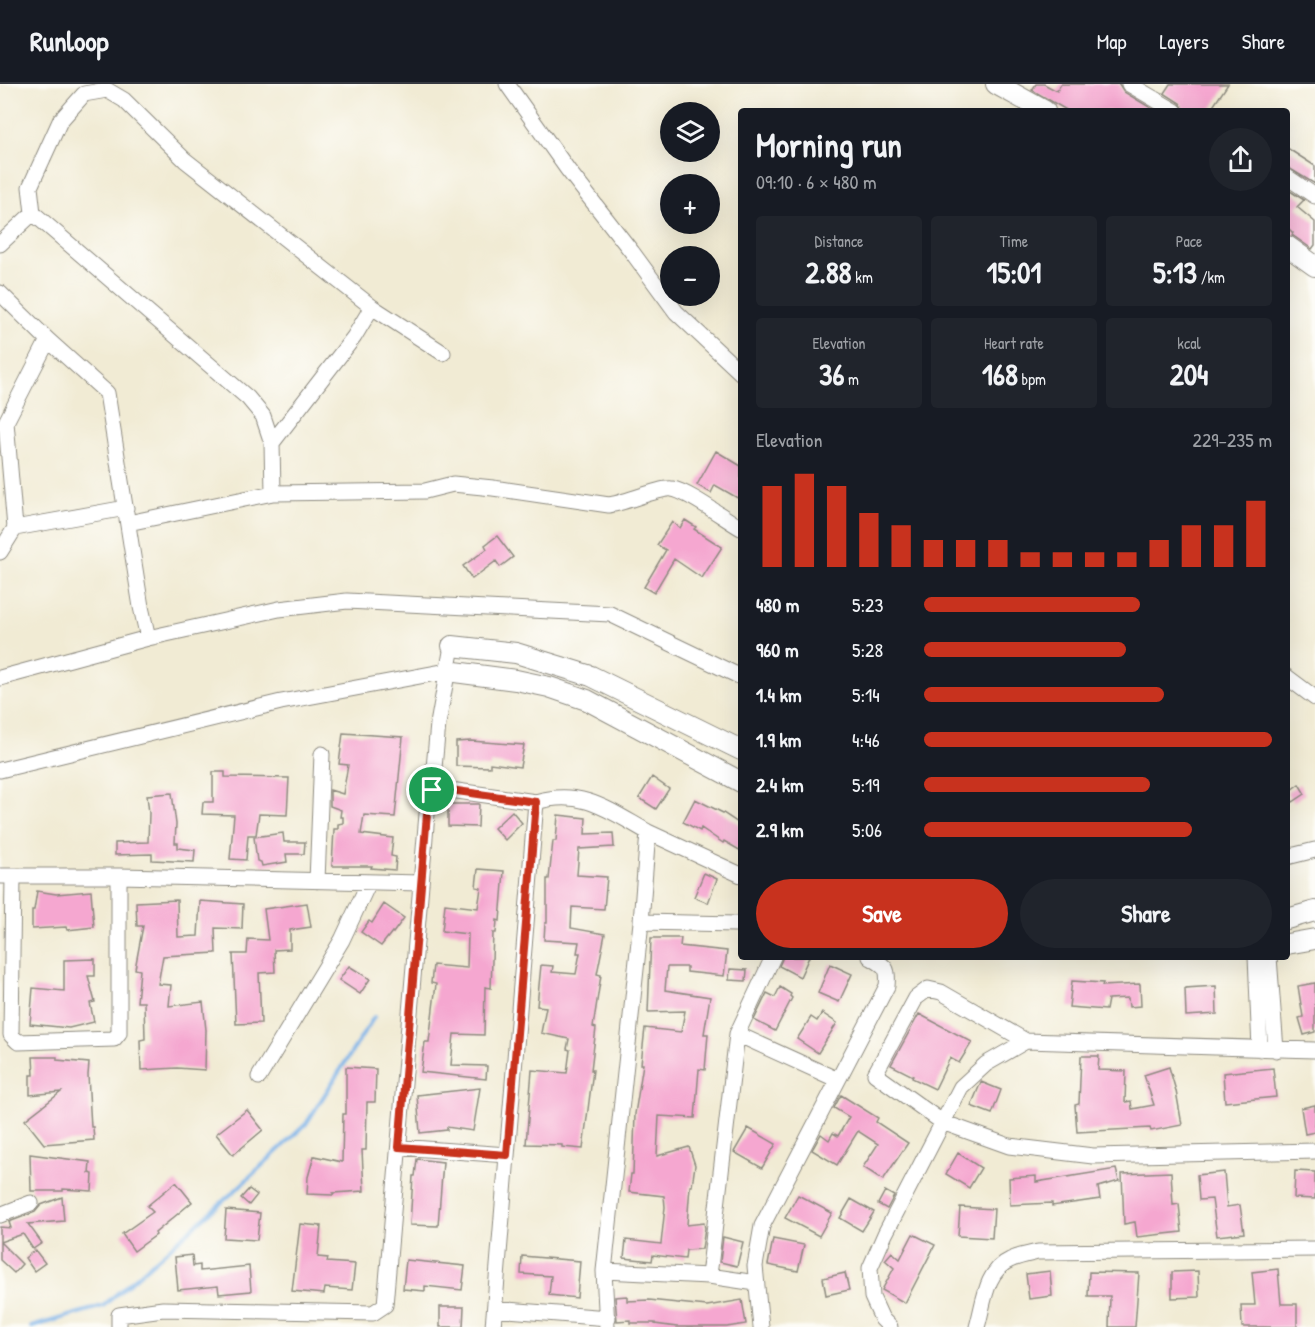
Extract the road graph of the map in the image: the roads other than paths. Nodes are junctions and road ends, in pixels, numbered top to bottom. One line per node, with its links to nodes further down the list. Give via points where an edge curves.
1 (507, 84): 16 (street, via 676,312)
2 (996, 84): 4 (street)
3 (1129, 84): 5 (street)
4 (1040, 108)
5 (1170, 108)
6 (1290, 179): 7 (street)
7 (1315, 196)
8 (33, 213): 9 (street); 13 (street, via 30,187 60,121 84,94 107,90 124,100 185,160); 18 (street, via 248,398 263,417)
9 (0, 244)
10 (1290, 248): 11 (street)
11 (1315, 266)
12 (0, 293): 14 (street)
13 (372, 307): 15 (street); 18 (street, via 354,337)
14 (48, 339): 17 (street); 20 (street, via 107,393)
15 (443, 353)
16 (738, 370)
17 (3, 420): 22 (street)
18 (272, 443): 19 (street)
19 (273, 493): 20 (street); 21 (street, via 425,491 453,484 609,505 671,488)
20 (127, 516): 22 (street); 24 (street)
21 (738, 526)
22 (15, 528): 23 (street)
23 (0, 552)
24 (148, 638): 27 (street, via 279,609 347,601 610,614); 28 (street)
25 (452, 646): 26 (street); 31 (street, via 516,653 591,676)
26 (447, 671): 33 (street, via 281,702); 34 (street, via 549,687 587,700); 35 (street)
27 (738, 676)
28 (0, 678)
29 (1290, 679): 30 (street)
30 (1315, 698)
31 (738, 749)
32 (322, 754): 43 (street)
33 (0, 770)
34 (738, 780)
35 (432, 790): 36 (street); 45 (street)
36 (536, 802): 37 (street, via 567,797 593,801); 66 (street)
37 (648, 832): 40 (street); 48 (street)
38 (1315, 850): 39 (street)
39 (1290, 856)
40 (738, 874)
41 (7, 876): 42 (street); 42 (street, via 11,1035 18,1042 114,1039 119,1033)
42 (119, 876): 43 (street)
43 (317, 881): 44 (street)
44 (369, 882): 45 (street); 61 (street, via 342,940)
45 (421, 883): 64 (street)
46 (1315, 911): 47 (street)
47 (1290, 917)
48 (641, 922): 49 (street); 70 (street)
49 (736, 924)
50 (1315, 939): 51 (street)
51 (1290, 943)
52 (771, 960): 56 (street)
53 (875, 960): 62 (street, via 884,965 887,986)
54 (1256, 960): 58 (street)
55 (1269, 960): 59 (street)
56 (736, 1034): 62 (street); 71 (street)
57 (1026, 1041): 58 (street); 63 (street, via 986,1064 961,1087); 63 (street, via 941,992 928,989 916,998 874,1074)
58 (1260, 1049): 59 (street)
59 (1276, 1050): 60 (street)
60 (1315, 1050)
61 (259, 1077)
62 (838, 1080): 72 (street, via 762,1226)
63 (942, 1122): 65 (street, via 1009,1146 1093,1156); 78 (street, via 870,1268 872,1297)
64 (399, 1147): 66 (street); 75 (street, via 385,1305 374,1313 163,1309 119,1315)
65 (1315, 1151)
66 (507, 1155): 73 (street)
67 (31, 1203): 68 (street)
68 (0, 1215)
69 (1315, 1249): 79 (street, via 1038,1252 1010,1260 990,1277)
70 (604, 1271): 71 (street); 74 (street)
71 (709, 1276): 72 (street)
72 (756, 1283): 77 (street)
73 (495, 1309): 74 (street); 76 (street)
74 (608, 1323)
75 (119, 1327)
76 (493, 1327)
77 (761, 1327)
78 (890, 1327)
79 (977, 1327)

